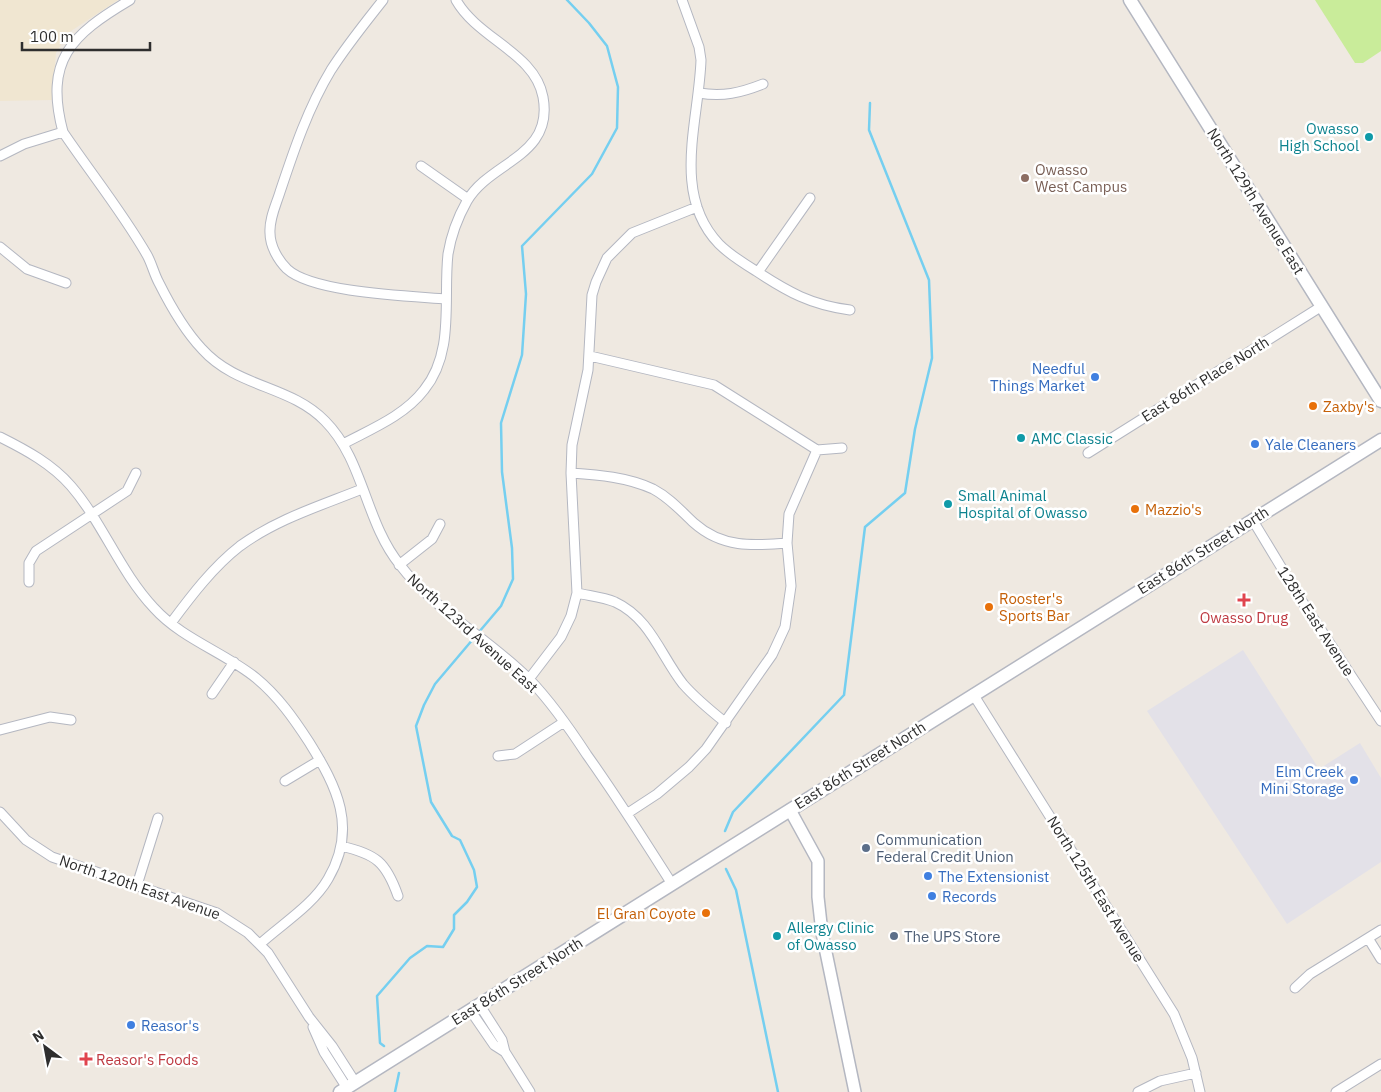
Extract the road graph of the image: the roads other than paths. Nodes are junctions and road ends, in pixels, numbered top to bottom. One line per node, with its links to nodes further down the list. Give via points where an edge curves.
1 (130, 0): 8 (street, North 123rd Avenue East, via 89,26 67,50 56,95)
2 (383, 0): 17 (street, via 352,39 311,108 272,218 272,245 288,270 316,283 365,292)
3 (456, 0): 12 (street, via 474,24 526,64 543,97 543,116 534,141 521,156 487,180)
4 (682, 0): 7 (street, via 699,47)
5 (1130, 0): 18 (main road, North 129th Avenue East)
6 (763, 84): 7 (street, via 726,96)
7 (699, 93): 13 (street, via 690,165)
8 (63, 132): 9 (street, via 24,144); 24 (street, North 123rd Avenue East, via 147,256 163,290 203,351 232,374 291,396 310,407)
9 (0, 156)
10 (421, 166): 12 (street)
11 (810, 198): 15 (street)
12 (468, 199): 17 (street, via 451,241)
13 (697, 207): 15 (street, via 719,244); 20 (street, via 632,233 607,258 592,295)
14 (0, 248): 16 (street, via 27,269)
15 (758, 272): 19 (street, via 810,302)
16 (66, 283)
17 (446, 300): 24 (street, via 443,349 424,390 396,416)
18 (1322, 306): 21 (main road, North 129th Avenue East); 27 (street, East 86th Place North)
19 (850, 310)
20 (590, 356): 26 (street, via 714,385); 29 (street, via 572,445)
21 (1381, 401)
22 (0, 437): 31 (street, via 60,475)
23 (1381, 440): 32 (main road, East 86th Street North)
24 (343, 444): 30 (street, North 123rd Avenue East)
25 (842, 448): 26 (street)
26 (817, 450): 34 (street, via 793,500)
27 (1088, 453)
28 (136, 473): 31 (street, via 127,490)
29 (571, 473): 34 (street, via 613,477 652,489 719,539 738,545); 37 (street)
30 (362, 489): 35 (street, North 123rd Avenue East, via 377,529); 38 (street, via 298,514 242,545 221,563)
31 (91, 514): 36 (street, via 36,550 28,563); 38 (street, via 141,593)
32 (1252, 519): 42 (main road, East 86th Street North); 44 (street, 128th East Avenue)
33 (440, 524): 35 (street, via 432,539)
34 (787, 543): 46 (street, via 791,586 785,627 765,668)
35 (399, 565): 40 (street, North 123rd Avenue East, via 418,586)
36 (28, 582)
37 (577, 594): 40 (street, via 562,637); 46 (street, via 615,602 637,617 682,683)
38 (171, 623): 39 (street)
39 (234, 662): 41 (street); 49 (street, via 256,678 283,706)
40 (529, 679): 45 (street, North 123rd Avenue East)
41 (212, 694)
42 (973, 694): 51 (main road, East 86th Street North); 66 (street, North 125th East Avenue, via 1164,997 1184,1036)
43 (72, 720): 47 (street, via 50,717)
44 (1381, 721)
45 (564, 722): 48 (street, via 515,754); 53 (street, North 123rd Avenue East)
46 (726, 723): 53 (street, via 689,767)
47 (0, 730)
48 (498, 756)
49 (320, 760): 50 (street); 55 (street, via 342,811)
50 (285, 781)
51 (790, 810): 56 (main road, East 86th Street North); 69 (street, via 818,860 822,934)
52 (0, 812): 57 (street, North 120th East Avenue, via 16,833 38,849 68,863)
53 (628, 813): 56 (street, North 123rd Avenue East)
54 (158, 818): 57 (street)
55 (341, 846): 58 (street, via 365,853 384,866); 61 (street, via 322,888)
56 (672, 884): 64 (main road, East 86th Street North)
57 (136, 885): 61 (street, North 120th East Avenue, via 217,913)
58 (398, 896)
59 (1381, 930): 60 (street)
60 (1368, 938): 62 (street); 63 (street, via 1310,974)
61 (260, 944): 67 (street, North 120th East Avenue, via 309,1018 324,1052)
62 (1381, 959)
63 (1295, 988)
64 (475, 1007): 67 (main road, East 86th Street North); 68 (street, via 494,1045 505,1052)
65 (1381, 1064): 72 (street)
66 (1196, 1073): 70 (street, via 1160,1081); 71 (street, North 125th East Avenue)
67 (347, 1087)
68 (530, 1092)
69 (855, 1092)
70 (1138, 1092)
71 (1200, 1092)
72 (1336, 1092)

